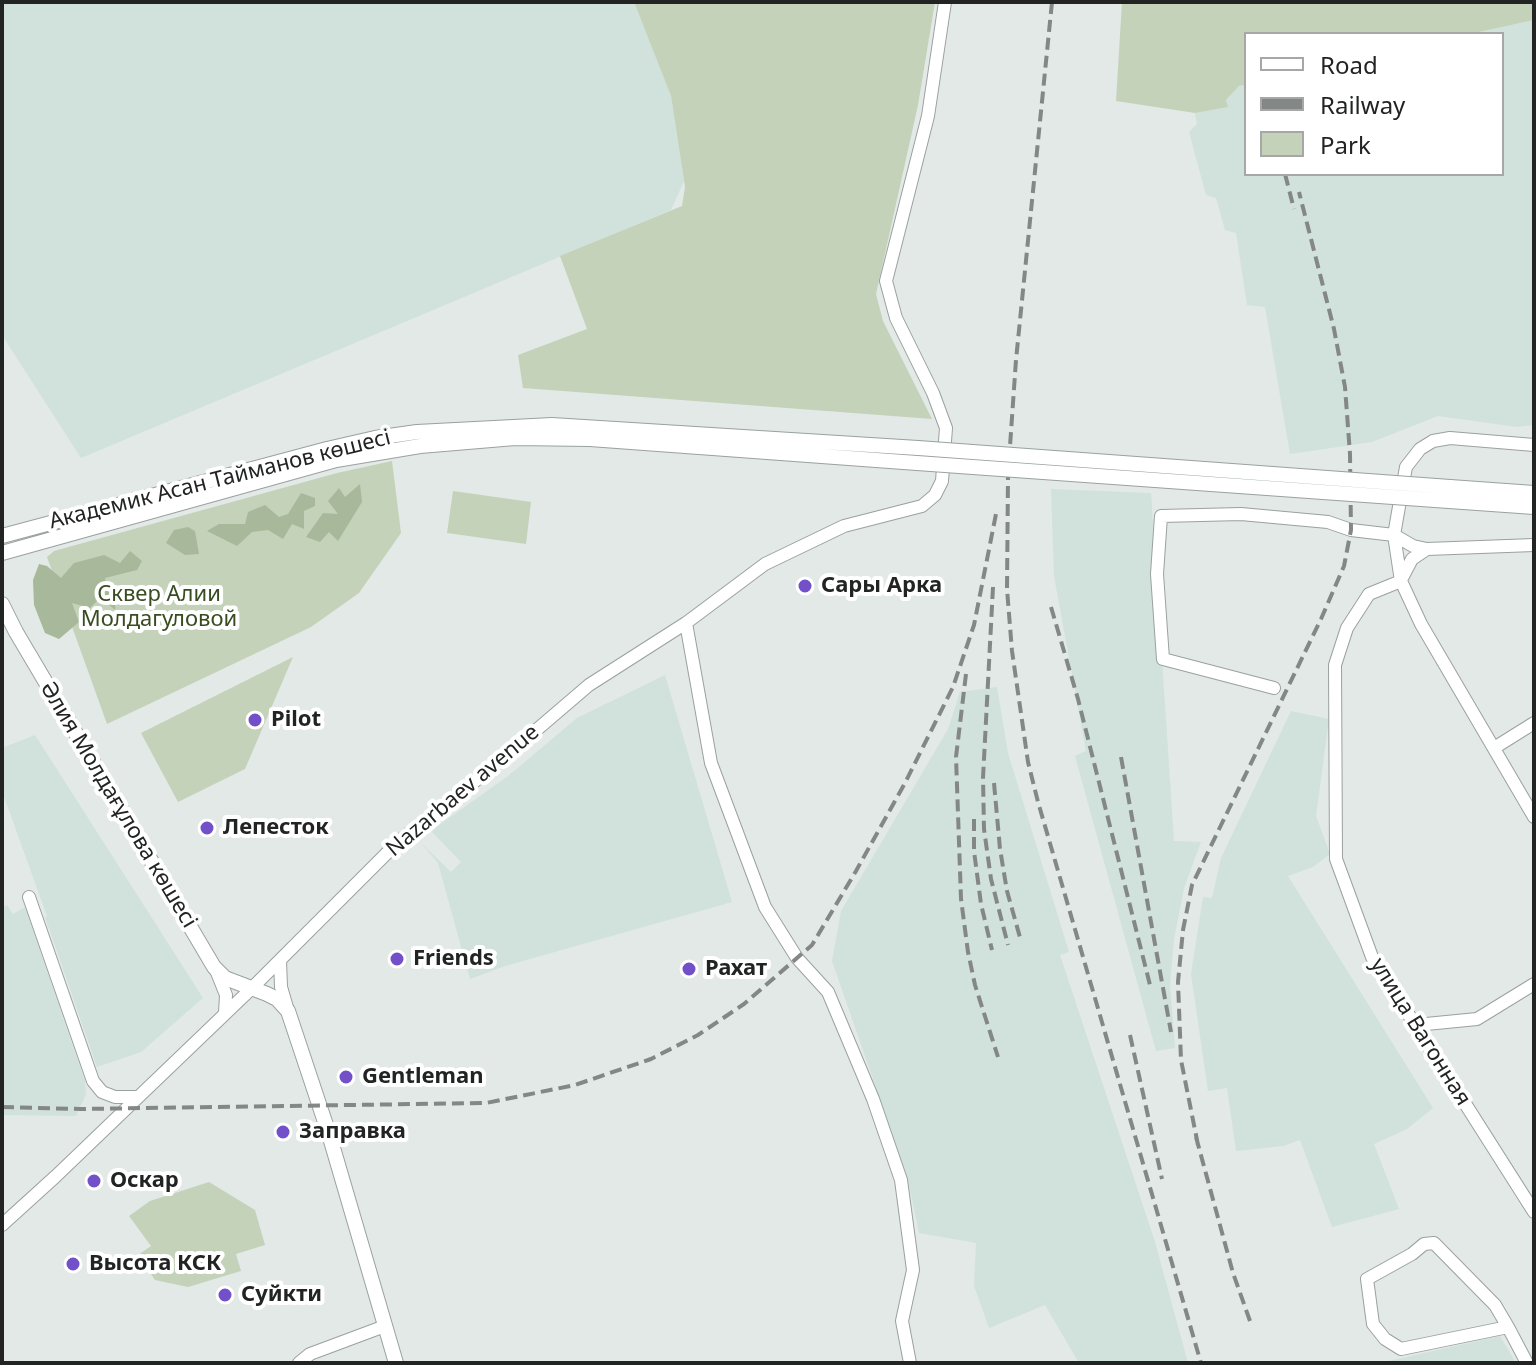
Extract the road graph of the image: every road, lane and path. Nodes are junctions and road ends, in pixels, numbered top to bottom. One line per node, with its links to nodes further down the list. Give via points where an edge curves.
1 (945, 2): 14 (street, Nazarbaev avenue, via 928,116 886,281 896,318 946,428 942,481 922,506 844,526 765,564)
2 (1534, 445): 7 (street, via 1450,438 1420,449 1406,467)
3 (917, 456): 5 (main road, bridge); 8 (main road, Академик Асан Тайманов көшесі, via 565,425 417,432 327,449); 11 (main road, Академик Асан Тайманов көшесі, via 590,439 515,438 420,446 336,460)
4 (1534, 493): 5 (main road)
5 (1450, 494): 6 (main road)
6 (1534, 507)
7 (1394, 535): 10 (street); 12 (street); 15 (street, via 1241,514 1161,516 1157,574 1163,659)
8 (2, 536)
9 (1534, 545): 10 (street)
10 (1427, 549): 12 (street, via 1412,559)
11 (2, 553)
12 (1401, 581): 17 (street); 26 (street, улица Вагонная, via 1369,594 1347,628 1335,665 1336,859 1372,957)
13 (2, 604): 21 (main road, Әлия Молдағұлова көшесі)
14 (686, 623): 20 (street, Nazarbaev avenue, via 589,685 398,842); 32 (street, via 711,763 759,892 797,958 828,992 901,1180 913,1270 902,1321)
15 (1274, 688)
16 (1534, 723): 17 (street)
17 (1494, 748): 18 (street)
18 (1534, 817)
19 (29, 897): 27 (street, via 93,1081 115,1097)
20 (280, 960): 23 (street, Nazarbaev avenue); 24 (street)
21 (214, 967): 23 (main road, Әлия Молдағұлова көшесі); 25 (street, via 226,995)
22 (1534, 984): 26 (street, via 1477,1019)
23 (251, 989): 24 (main road, Әлия Молдағұлова көшесі, via 277,999); 25 (street, Nazarbaev avenue)
24 (288, 1011): 30 (main road)
25 (225, 1013): 27 (street, Nazarbaev avenue)
26 (1416, 1025): 28 (street, улица Вагонная)
27 (136, 1097): 29 (street, Nazarbaev avenue)
28 (1534, 1212)
29 (2, 1225)
30 (385, 1326): 33 (street); 34 (main road)
31 (1508, 1327): 31 (street, via 1401,1349 1373,1324 1367,1279 1434,1243 1495,1305); 35 (street)
32 (909, 1361)
33 (299, 1363)
34 (396, 1363)
35 (1527, 1363)

